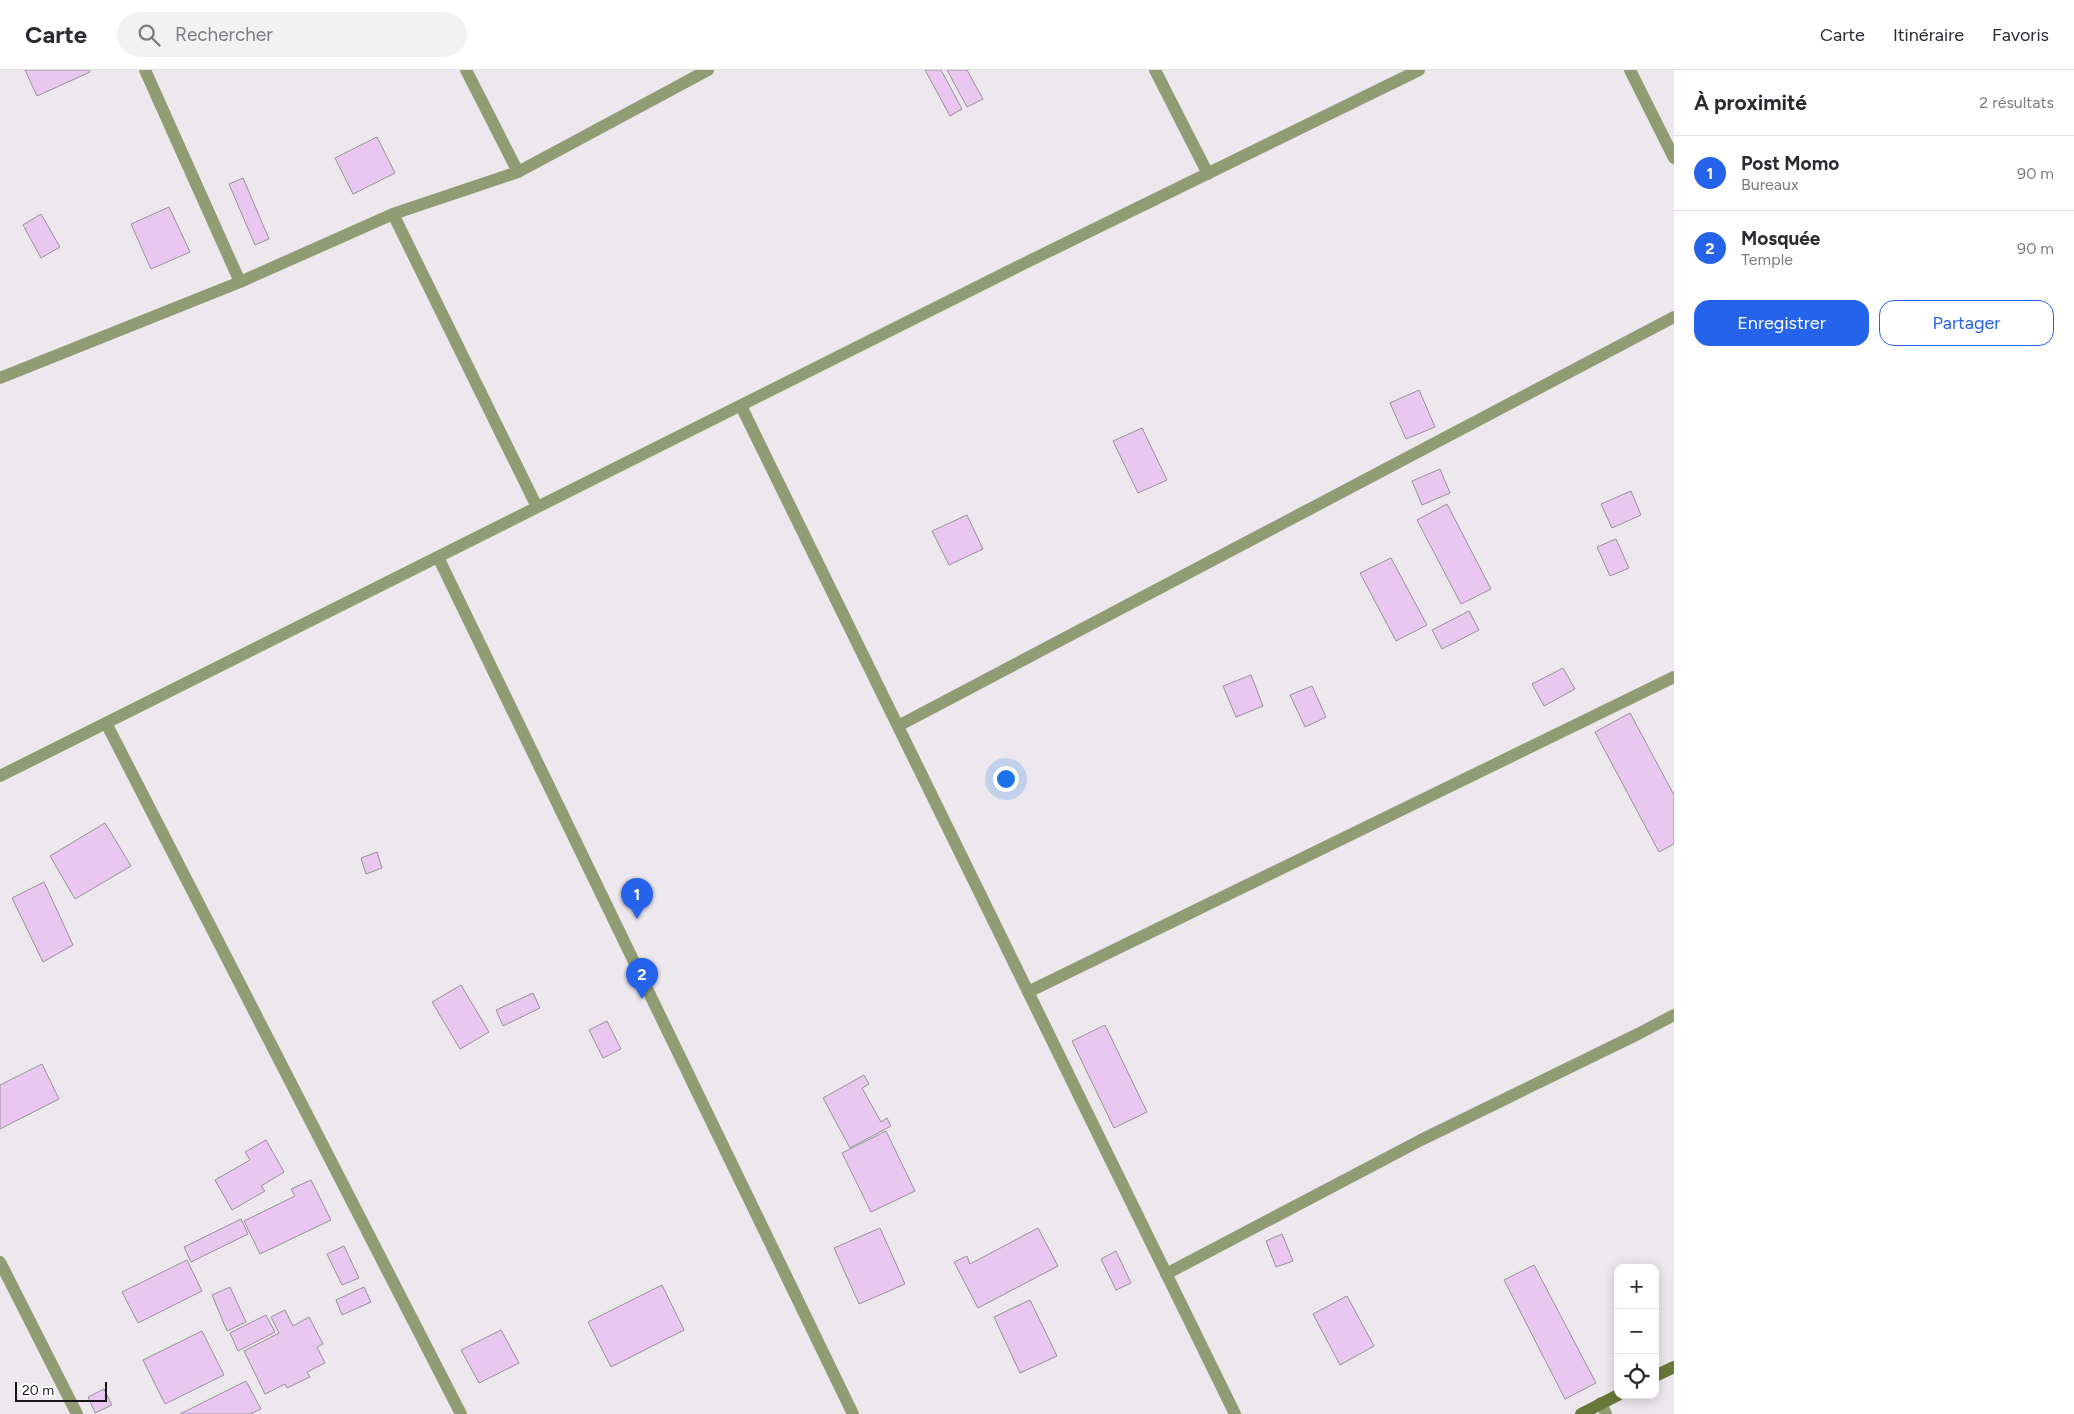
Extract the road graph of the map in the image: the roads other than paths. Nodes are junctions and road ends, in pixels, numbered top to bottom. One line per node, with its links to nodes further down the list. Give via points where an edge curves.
1 (145, 70): 11 (street)
2 (466, 70): 8 (street)
3 (708, 70): 8 (street)
4 (1155, 70): 9 (street)
5 (1418, 70): 9 (street)
6 (1630, 70): 7 (street)
7 (1674, 158)
8 (518, 172): 10 (street)
9 (1208, 174): 14 (street)
10 (393, 214): 11 (street); 15 (street)
11 (240, 282): 13 (street)
12 (1674, 317): 19 (street)
13 (0, 378)
14 (741, 406): 15 (street); 19 (street)
15 (537, 507): 16 (street)
16 (438, 557): 18 (street); 31 (street)
17 (1674, 677): 21 (street)
18 (106, 723): 20 (street); 30 (street)
19 (898, 726): 21 (street)
20 (0, 776)
21 (1028, 992): 24 (street)
22 (1674, 1015): 24 (street, via 1421,1140)
23 (0, 1262): 29 (street)
24 (1166, 1274): 32 (street)
25 (1674, 1367): 26 (street)
26 (1659, 1374)
27 (1614, 1399): 28 (street)
28 (1604, 1409): 33 (street)
29 (77, 1414)
30 (461, 1414)
31 (853, 1414)
32 (1234, 1414)
33 (1581, 1414)

